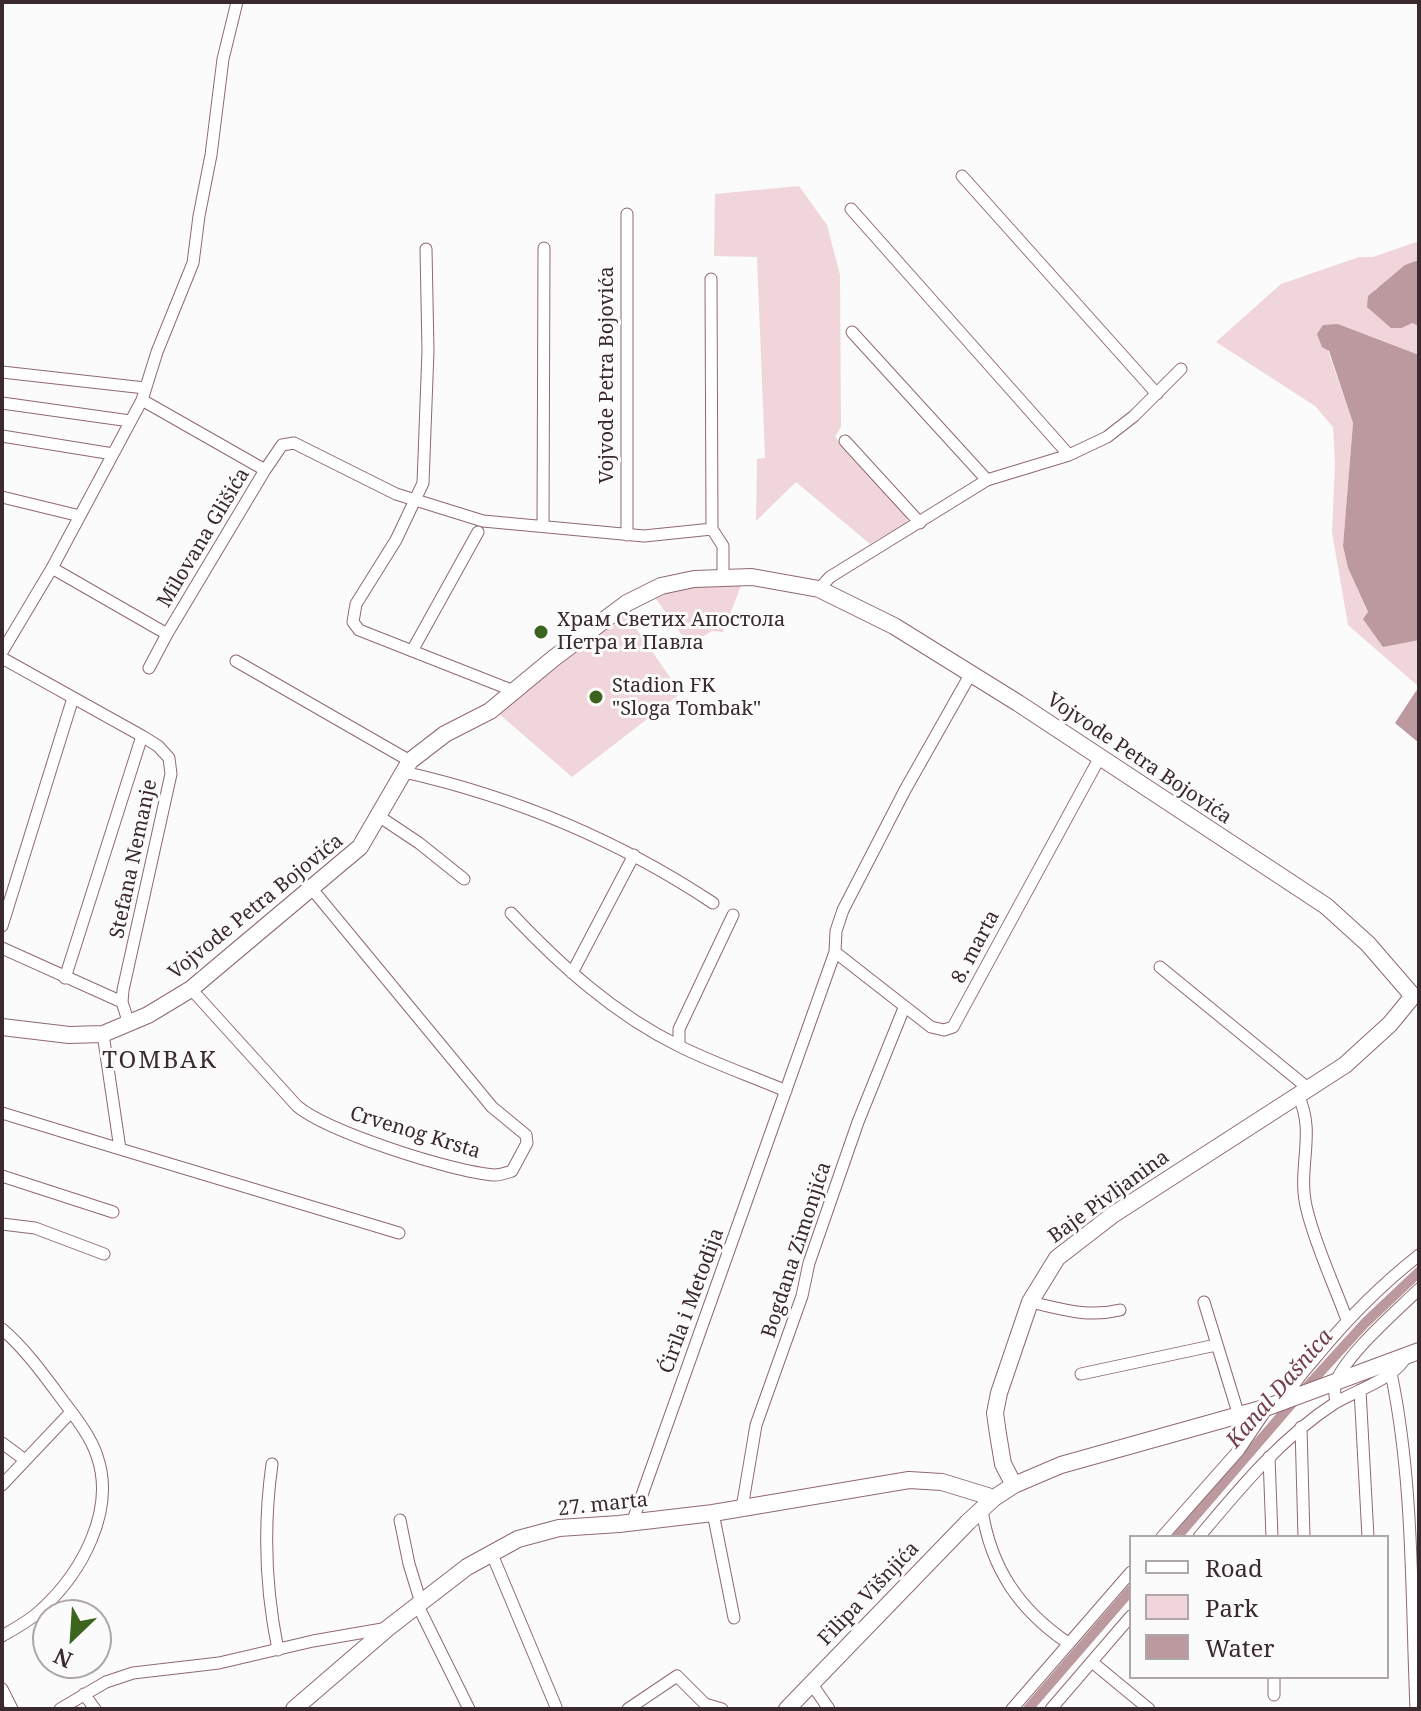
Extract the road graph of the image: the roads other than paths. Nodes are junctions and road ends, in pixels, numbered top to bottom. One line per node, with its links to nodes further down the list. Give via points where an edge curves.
1 (237, 2): 11 (street, via 223,59 193,263)
2 (962, 176): 12 (street)
3 (851, 209): 18 (street)
4 (627, 214): 28 (street, Vojvode Petra Bojovića)
5 (544, 248): 25 (street)
6 (426, 249): 22 (street, via 426,451)
7 (711, 279): 26 (street)
8 (852, 332): 20 (street)
9 (1181, 369): 12 (street)
10 (2, 372): 11 (street, Milovana Glišića)
11 (144, 394): 14 (street); 19 (street, Milovana Glišića)
12 (1157, 394): 18 (street, via 1122,427)
13 (2, 403): 14 (street)
14 (130, 421): 17 (street)
15 (2, 436): 17 (street)
16 (845, 441): 24 (street)
17 (113, 454): 23 (street)
18 (1069, 455): 20 (street)
19 (265, 470): 22 (street, Milovana Glišića, via 282,445 294,443 370,483); 32 (street, Milovana Glišića)
20 (987, 480): 24 (street)
21 (2, 497): 23 (street)
22 (417, 499): 25 (street, via 483,521); 34 (street, via 353,613 359,630)
23 (80, 516): 29 (street)
24 (920, 523): 31 (street, via 830,577)
25 (543, 525): 28 (street)
26 (712, 529): 28 (street); 30 (street, via 723,546)
27 (478, 532): 34 (street)
28 (627, 535)
29 (52, 568): 32 (street, Milovana Glišića); 33 (street)
30 (723, 577): 31 (street, Vojvode Petra Bojovića); 40 (street, Vojvode Petra Bojovića, via 661,586 641,595)
31 (819, 589): 39 (street, Vojvode Petra Bojovića, via 916,638)
32 (167, 634): 38 (street)
33 (6, 637): 35 (street)
34 (412, 651): 40 (street)
35 (2, 652)
36 (2, 658): 41 (street, Stefana Nemanje)
37 (236, 661): 44 (street)
38 (149, 668)
39 (970, 675): 43 (street, Vojvode Petra Bojovića); 54 (street, Ćirila i Metodija, via 843,910)
40 (514, 691): 44 (street, Vojvode Petra Bojovića, via 490,711 445,734)
41 (73, 698): 42 (street, Stefana Nemanje); 52 (street)
42 (142, 736): 57 (street, Stefana Nemanje); 60 (street, Stefana Nemanje, via 169,758 171,774)
43 (1100, 757): 59 (street, Vojvode Petra Bojovića, via 1326,906); 61 (street, 8. marta, via 953,1027 931,1027)
44 (407, 766): 45 (street, Vojvode Petra Bojovića); 46 (street, via 522,805)
45 (380, 817): 47 (street); 48 (street, Vojvode Petra Bojovića, via 360,847)
46 (634, 855): 49 (street); 56 (street)
47 (464, 879)
48 (312, 889): 58 (street, Vojvode Petra Bojovića); 58 (street, Crvenog Krsta, via 492,1107 526,1135 512,1171 493,1175 459,1168 318,1122 297,1106)
49 (713, 903)
50 (511, 913): 56 (street)
51 (733, 915): 65 (street, via 679,1029)
52 (2, 926)
53 (2, 948): 57 (street)
54 (835, 952): 61 (street, 8. marta); 66 (street, Ćirila i Metodija)
55 (1160, 967): 67 (street)
56 (572, 973): 65 (street)
57 (65, 978): 60 (street)
58 (191, 989): 62 (street, Vojvode Petra Bojovića)
59 (1416, 992): 67 (street, Baje Pivljanina, via 1364,1050)
60 (122, 1002): 62 (street, Stefana Nemanje)
61 (904, 1008): 101 (street, Bogdana Zimonjića, via 858,1122 756,1425)
62 (129, 1024): 64 (street, Vojvode Petra Bojovića)
63 (2, 1027): 64 (street, Vojvode Petra Bojovića)
64 (103, 1034): 69 (street)
65 (679, 1046): 66 (street)
66 (786, 1091): 104 (street, Ćirila i Metodija)
67 (1304, 1092): 77 (street, Baje Pivljanina, via 1082,1236 1057,1258); 80 (street, via 1308,1125 1302,1181 1307,1210)
68 (2, 1113): 69 (street)
69 (120, 1149): 73 (street)
70 (2, 1176): 71 (street)
71 (113, 1212)
72 (2, 1224): 74 (street, via 35,1228)
73 (399, 1233)
74 (104, 1254)
75 (1419, 1255): 80 (street)
76 (1419, 1289): 86 (street, via 1353,1357)
77 (1030, 1302): 79 (street, via 1073,1313); 99 (street, Baje Pivljanina, via 995,1413 1003,1464)
78 (1204, 1302): 82 (street)
79 (1120, 1310)
80 (1347, 1320): 89 (street)
81 (2, 1329): 90 (street)
82 (1216, 1345): 85 (street); 91 (street)
83 (1413, 1353): 84 (street); 86 (street, Filipa Višnjića)
84 (1391, 1373): 87 (street); 138 (street, via 1403,1454)
85 (1081, 1374)
86 (1335, 1384): 88 (street); 89 (street, Filipa Višnjića)
87 (1360, 1390): 88 (street); 109 (street)
88 (1336, 1402): 92 (street)
89 (1277, 1404): 91 (street, Filipa Višnjića); 94 (street)
90 (71, 1412): 96 (street); 116 (street, via 97,1453 102,1506 71,1575 42,1609)
91 (1236, 1417): 94 (street); 99 (street, Filipa Višnjića, via 1079,1460)
92 (1301, 1427): 95 (street); 108 (street)
93 (2, 1443): 96 (street)
94 (1239, 1450): 105 (street)
95 (1269, 1457): 106 (street); 107 (street)
96 (25, 1460): 98 (street)
97 (272, 1464): 118 (street, via 265,1557)
98 (2, 1485)
99 (1014, 1485): 100 (street, Filipa Višnjića)
100 (988, 1504): 101 (street, 27. marta, via 942,1482 909,1480); 117 (street, via 989,1544 1003,1577 1031,1614); 121 (street, Filipa Višnjića)
101 (742, 1508): 102 (street, 27. marta)
102 (713, 1513): 104 (street, 27. marta); 113 (street)
103 (400, 1520): 112 (street)
104 (632, 1523): 110 (street, 27. marta, via 559,1528)
105 (1164, 1535)
106 (1201, 1535)
107 (1272, 1535)
108 (1304, 1535)
109 (1368, 1535)
110 (491, 1552): 112 (street, 27. marta); 125 (street)
111 (1129, 1574): 117 (street)
112 (419, 1604): 115 (street, 27. marta); 130 (street)
113 (734, 1618)
114 (1129, 1618): 119 (street)
115 (388, 1628): 118 (street); 129 (street, 27. marta)
116 (2, 1636)
117 (1068, 1643): 135 (street)
118 (278, 1650): 123 (street, via 133,1673)
119 (1092, 1662): 136 (street); 137 (street)
120 (1274, 1679): 124 (street)
121 (811, 1683): 133 (street, Filipa Višnjića); 134 (street)
122 (2, 1689): 126 (street)
123 (84, 1694): 127 (street); 128 (street)
124 (1274, 1695)
125 (556, 1707)
126 (12, 1709)
127 (60, 1709)
128 (95, 1709)
129 (294, 1709)
130 (469, 1709)
131 (628, 1709): 132 (street, via 677,1676 705,1704)
132 (722, 1709)
133 (787, 1709)
134 (829, 1709)
135 (1012, 1709)
136 (1051, 1709)
137 (1149, 1709)
138 (1416, 1709)

